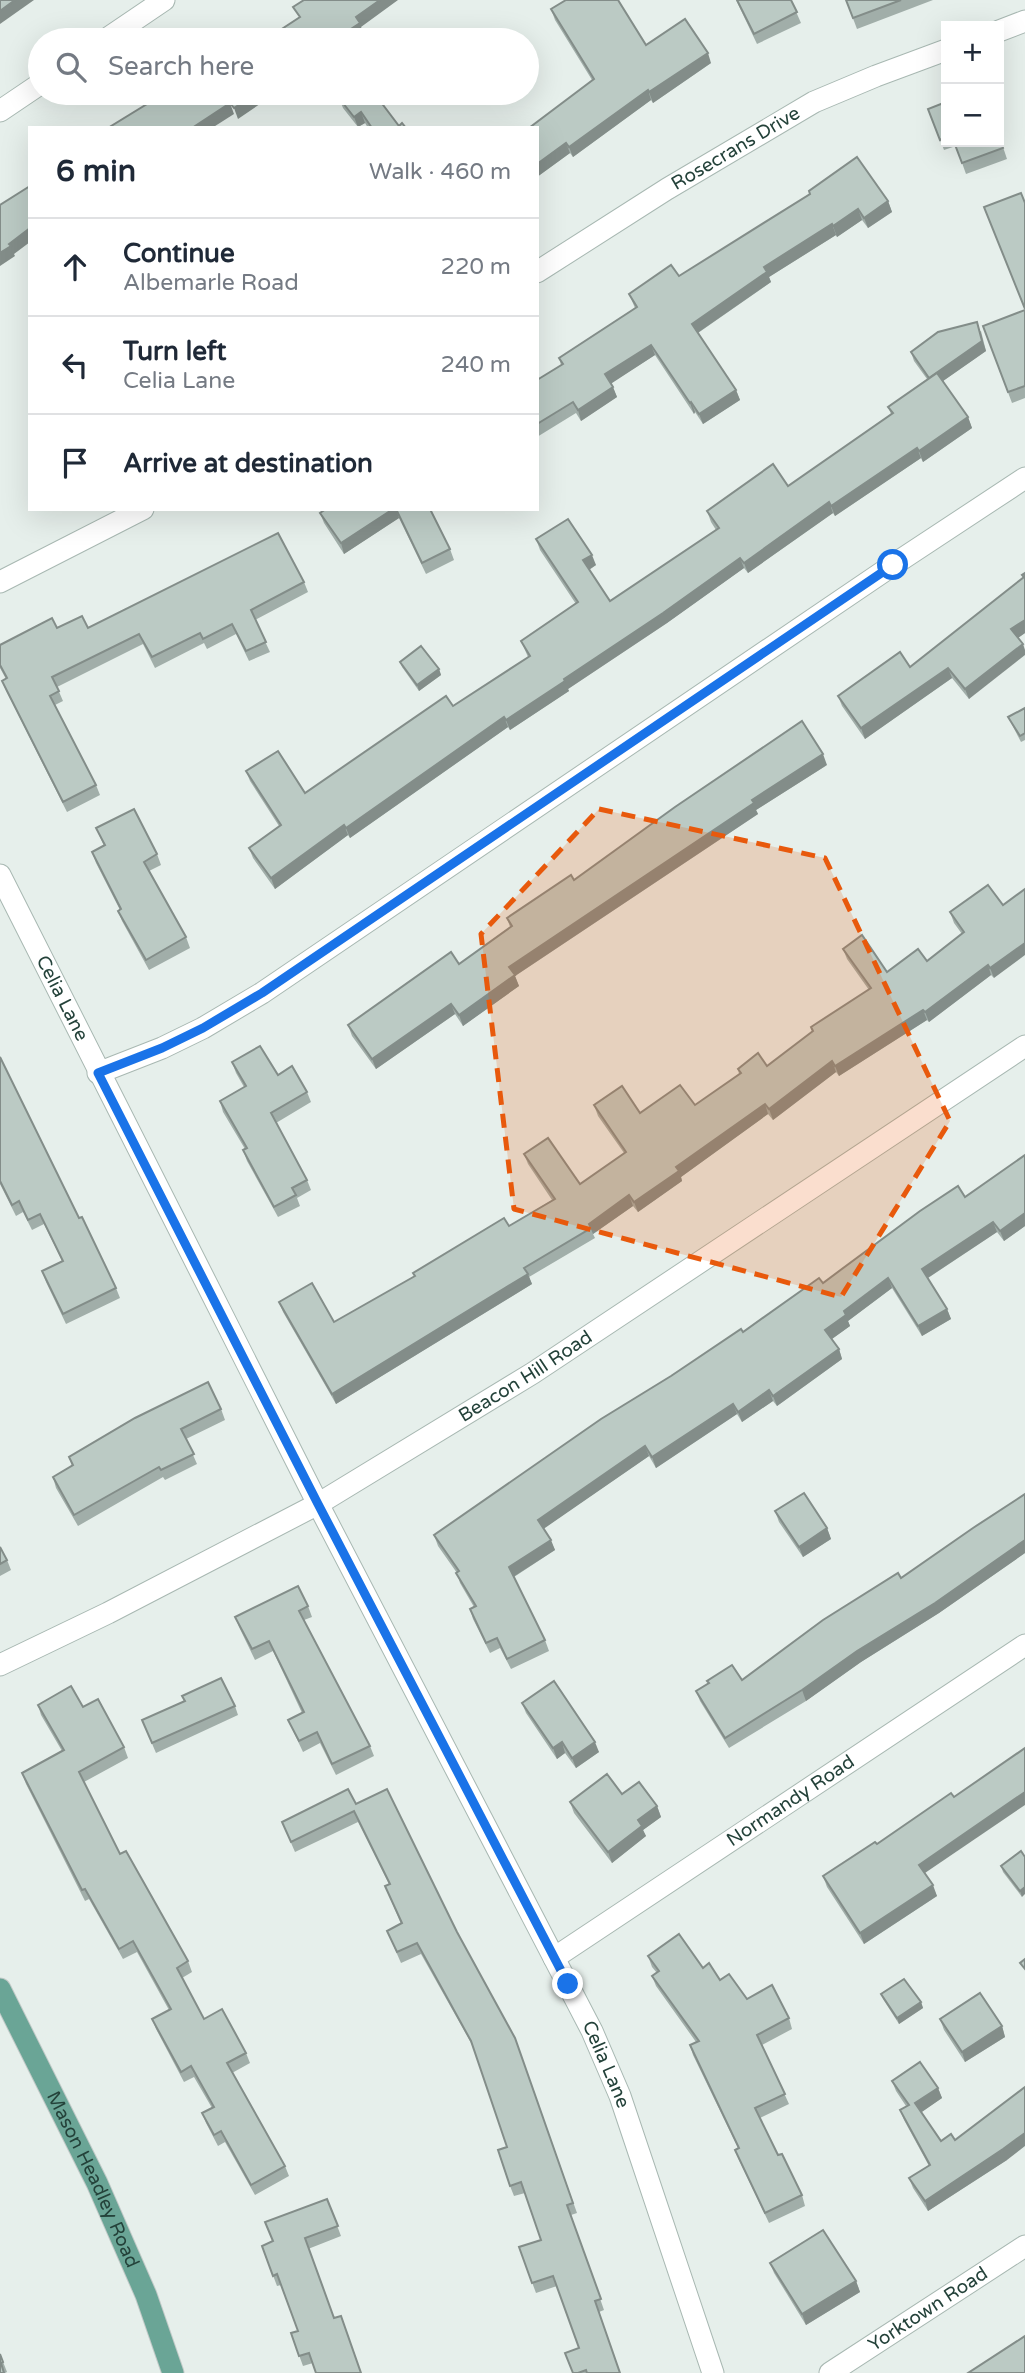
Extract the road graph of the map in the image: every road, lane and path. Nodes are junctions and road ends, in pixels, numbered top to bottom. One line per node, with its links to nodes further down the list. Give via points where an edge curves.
1 (164, 0): 3 (street)
2 (1025, 21): 4 (street)
3 (123, 28)
4 (1004, 29)
5 (941, 52): 8 (street, Rosecrans Drive, via 814,102)
6 (28, 92): 7 (street)
7 (0, 111)
8 (539, 271)
9 (1025, 478): 14 (street, via 262,993 162,1048)
10 (139, 511): 11 (street)
11 (0, 582)
12 (0, 875): 14 (street, Celia Lane)
13 (1025, 1046): 15 (street, Beacon Hill Road, via 533,1373)
14 (98, 1073): 15 (street, Celia Lane)
15 (318, 1504): 17 (street, Beacon Hill Road); 18 (street, Celia Lane)
16 (1025, 1645): 18 (street, Normandy Road)
17 (0, 1665)
18 (554, 1958): 22 (street, Celia Lane, via 620,2096)
19 (0, 1989): 21 (main road, Mason Headley Road, via 97,2183 146,2295)
20 (1025, 2246): 23 (street, Yorktown Road)
21 (173, 2373)
22 (713, 2373)
23 (830, 2373)

